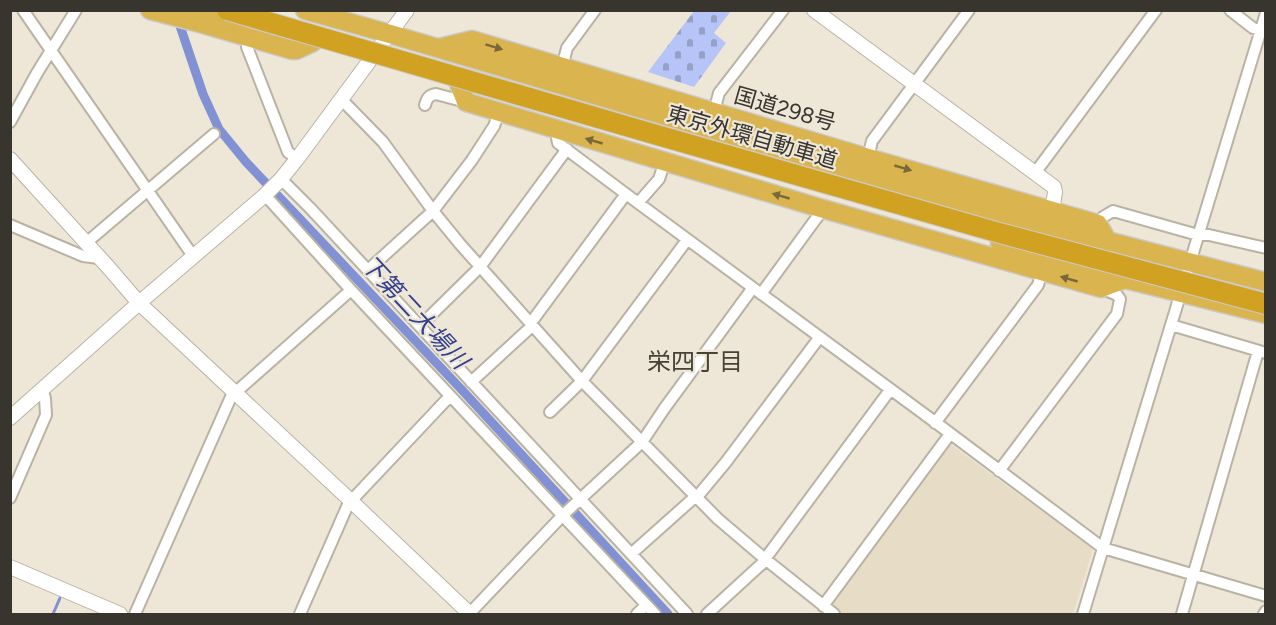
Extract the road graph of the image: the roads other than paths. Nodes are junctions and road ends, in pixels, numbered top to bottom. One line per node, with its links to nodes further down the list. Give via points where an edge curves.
1 (23, 10): 21 (street)
2 (76, 10): 21 (street)
3 (150, 10): 15 (highway)
4 (227, 10): 71 (highway, 東京外環自動車道, bridge, via 996,232)
5 (276, 10): 69 (highway, 東京外環自動車道, via 1007,224)
6 (407, 10): 17 (street)
7 (595, 10): 23 (street, via 567,48)
8 (783, 10): 30 (street, via 719,93)
9 (814, 10): 25 (street)
10 (969, 10): 25 (street)
11 (1156, 10): 39 (street)
12 (1230, 10): 16 (street)
13 (309, 11): 17 (highway, 国道298号)
14 (1266, 13): 16 (street)
15 (198, 16): 18 (highway); 19 (highway, via 277,30)
16 (1260, 30): 50 (street)
17 (390, 34): 20 (highway, 国道298号); 22 (street)
18 (249, 39): 19 (highway, via 292,51); 37 (street, via 247,47 288,152)
19 (313, 42): 22 (highway)
20 (438, 48): 23 (highway, 国道298号, one-way to 23, via 472,40); 52 (highway, 国道298号)
21 (51, 52): 31 (street); 41 (street)
22 (371, 58): 24 (highway); 26 (street)
23 (561, 67): 30 (highway, 国道298号)
24 (459, 84): 27 (highway); 63 (highway)
25 (915, 85): 35 (street, via 872,141); 39 (street)
26 (341, 99): 37 (street); 46 (street, via 388,148)
27 (466, 102): 28 (street, via 436,94 428,97); 29 (highway)
28 (425, 105)
29 (499, 113): 32 (highway); 46 (street, via 472,160)
30 (715, 113): 35 (highway, 国道298号)
31 (10, 122)
32 (560, 131): 34 (street, via 558,143); 38 (highway, one-way to 32)
33 (214, 134): 41 (street)
34 (567, 149): 42 (street); 58 (street)
35 (868, 158): 47 (highway, 国道298号, one-way to 47)
36 (10, 159): 53 (street)
37 (297, 159): 40 (street)
38 (667, 162): 44 (street, via 659,179); 45 (highway, one-way to 38)
39 (1035, 173): 47 (street, via 1054,187)
40 (281, 179): 43 (street); 59 (street)
41 (146, 191): 53 (street); 55 (street)
42 (626, 194): 44 (street); 74 (street)
43 (265, 195): 55 (street); 66 (street)
44 (638, 203): 51 (street)
45 (820, 208): 60 (highway); 67 (street, via 818,216)
46 (433, 212): 58 (street); 59 (street)
47 (1052, 212): 48 (highway, 国道298号)
48 (1098, 224): 50 (street, via 1113,211); 52 (highway)
49 (10, 225): 56 (street, via 83,256)
50 (1198, 235): 54 (street); 57 (street)
51 (687, 240): 67 (street); 80 (street)
52 (1108, 242): 57 (highway, 国道298号)
53 (86, 243): 56 (street)
54 (1266, 248)
55 (193, 256): 70 (street)
56 (99, 258): 70 (street)
57 (1189, 263): 62 (highway, 国道298号); 68 (street)
58 (480, 267): 74 (street); 75 (street)
59 (368, 270): 75 (street)
60 (1042, 271): 65 (highway, one-way to 60); 88 (street, via 1038,285)
61 (1266, 271): 62 (highway, 国道298号)
62 (1234, 275): 64 (highway, 国道298号)
63 (1125, 279): 65 (highway); 68 (highway)
64 (1266, 282)
65 (1101, 288): 91 (street, via 1120,299 1117,314)
66 (351, 290): 84 (street); 85 (street)
67 (757, 292): 78 (street); 90 (street)
68 (1180, 292): 72 (highway); 76 (street)
69 (1266, 292)
70 (139, 303): 82 (street); 84 (street)
71 (1266, 304)
72 (1240, 308): 73 (highway); 77 (highway)
73 (1266, 314)
74 (531, 325): 80 (street); 81 (street)
75 (420, 326): 81 (street)
76 (1171, 326): 79 (street); 97 (street)
77 (1266, 328)
78 (819, 338): 83 (street); 92 (street)
79 (1262, 352): 101 (street)
80 (582, 381): 86 (street); 90 (street)
81 (471, 382): 94 (street)
82 (42, 390): 87 (street); 93 (street, via 46,415)
83 (890, 390): 88 (street); 99 (street)
84 (235, 391): 95 (street); 107 (street)
85 (450, 396): 95 (street); 96 (street)
86 (550, 412)
87 (10, 418)
88 (935, 423): 89 (street)
89 (950, 434): 91 (street); 104 (street)
90 (642, 442): 92 (street); 94 (street)
91 (999, 471): 97 (street)
92 (696, 496): 98 (street); 99 (street)
93 (10, 498)
94 (580, 499): 96 (street); 98 (street)
95 (351, 500): 105 (street); 108 (street)
96 (562, 515): 103 (street); 105 (street)
97 (1103, 549): 101 (street); 114 (street)
98 (631, 554): 111 (street)
99 (765, 559): 104 (street); 112 (street)
100 (10, 567): 106 (street)
101 (1194, 574): 102 (street); 115 (street)
102 (1266, 596)
103 (646, 605): 109 (street); 110 (street)
104 (822, 609): 113 (street)
105 (467, 613)
106 (120, 615)
107 (135, 615)
108 (300, 615)
109 (637, 615)
110 (654, 615)
111 (687, 615)
112 (707, 615)
113 (834, 615)
114 (1083, 615)
115 (1182, 615)

